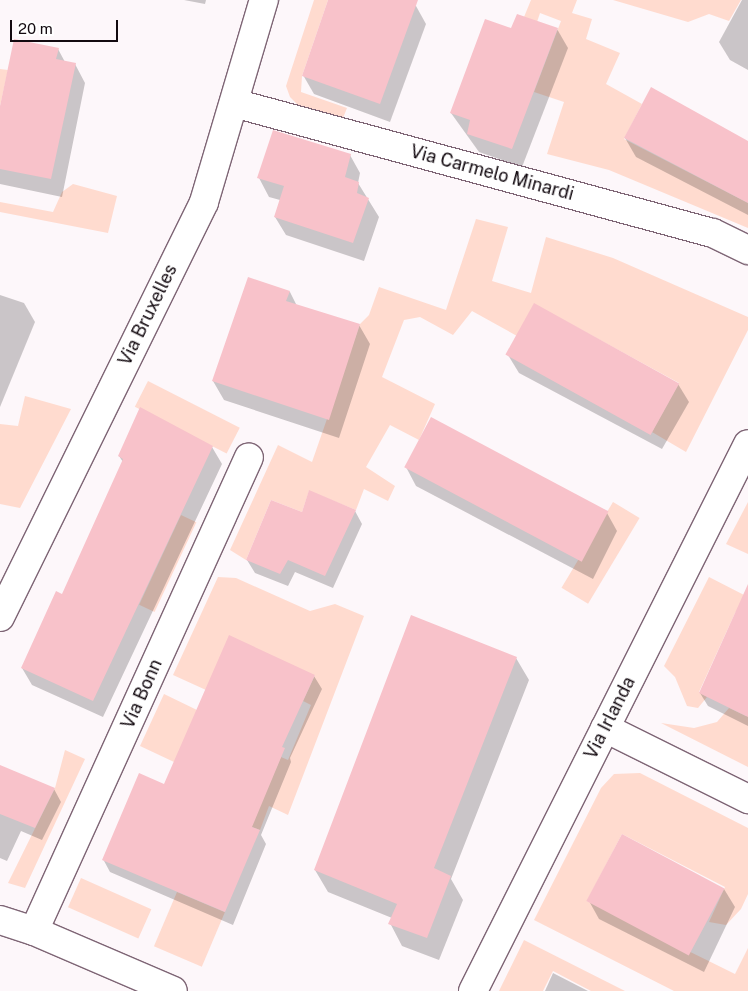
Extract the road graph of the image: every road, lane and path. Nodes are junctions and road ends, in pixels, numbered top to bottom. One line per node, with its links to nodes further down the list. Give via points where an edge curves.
1 (264, 0): 2 (street, Via Bruxelles)
2 (234, 102): 3 (street, Via Carmelo Minardi, via 713,233); 6 (street, Via Bruxelles, via 204,202)
3 (748, 250)
4 (748, 444): 7 (street, Via Irlanda)
5 (249, 458): 10 (street, Via Bonn)
6 (0, 617)
7 (605, 728): 8 (street); 12 (street, Via Irlanda)
8 (748, 799)
9 (0, 920): 10 (street)
10 (34, 931): 11 (street)
11 (173, 991)
12 (472, 991)

